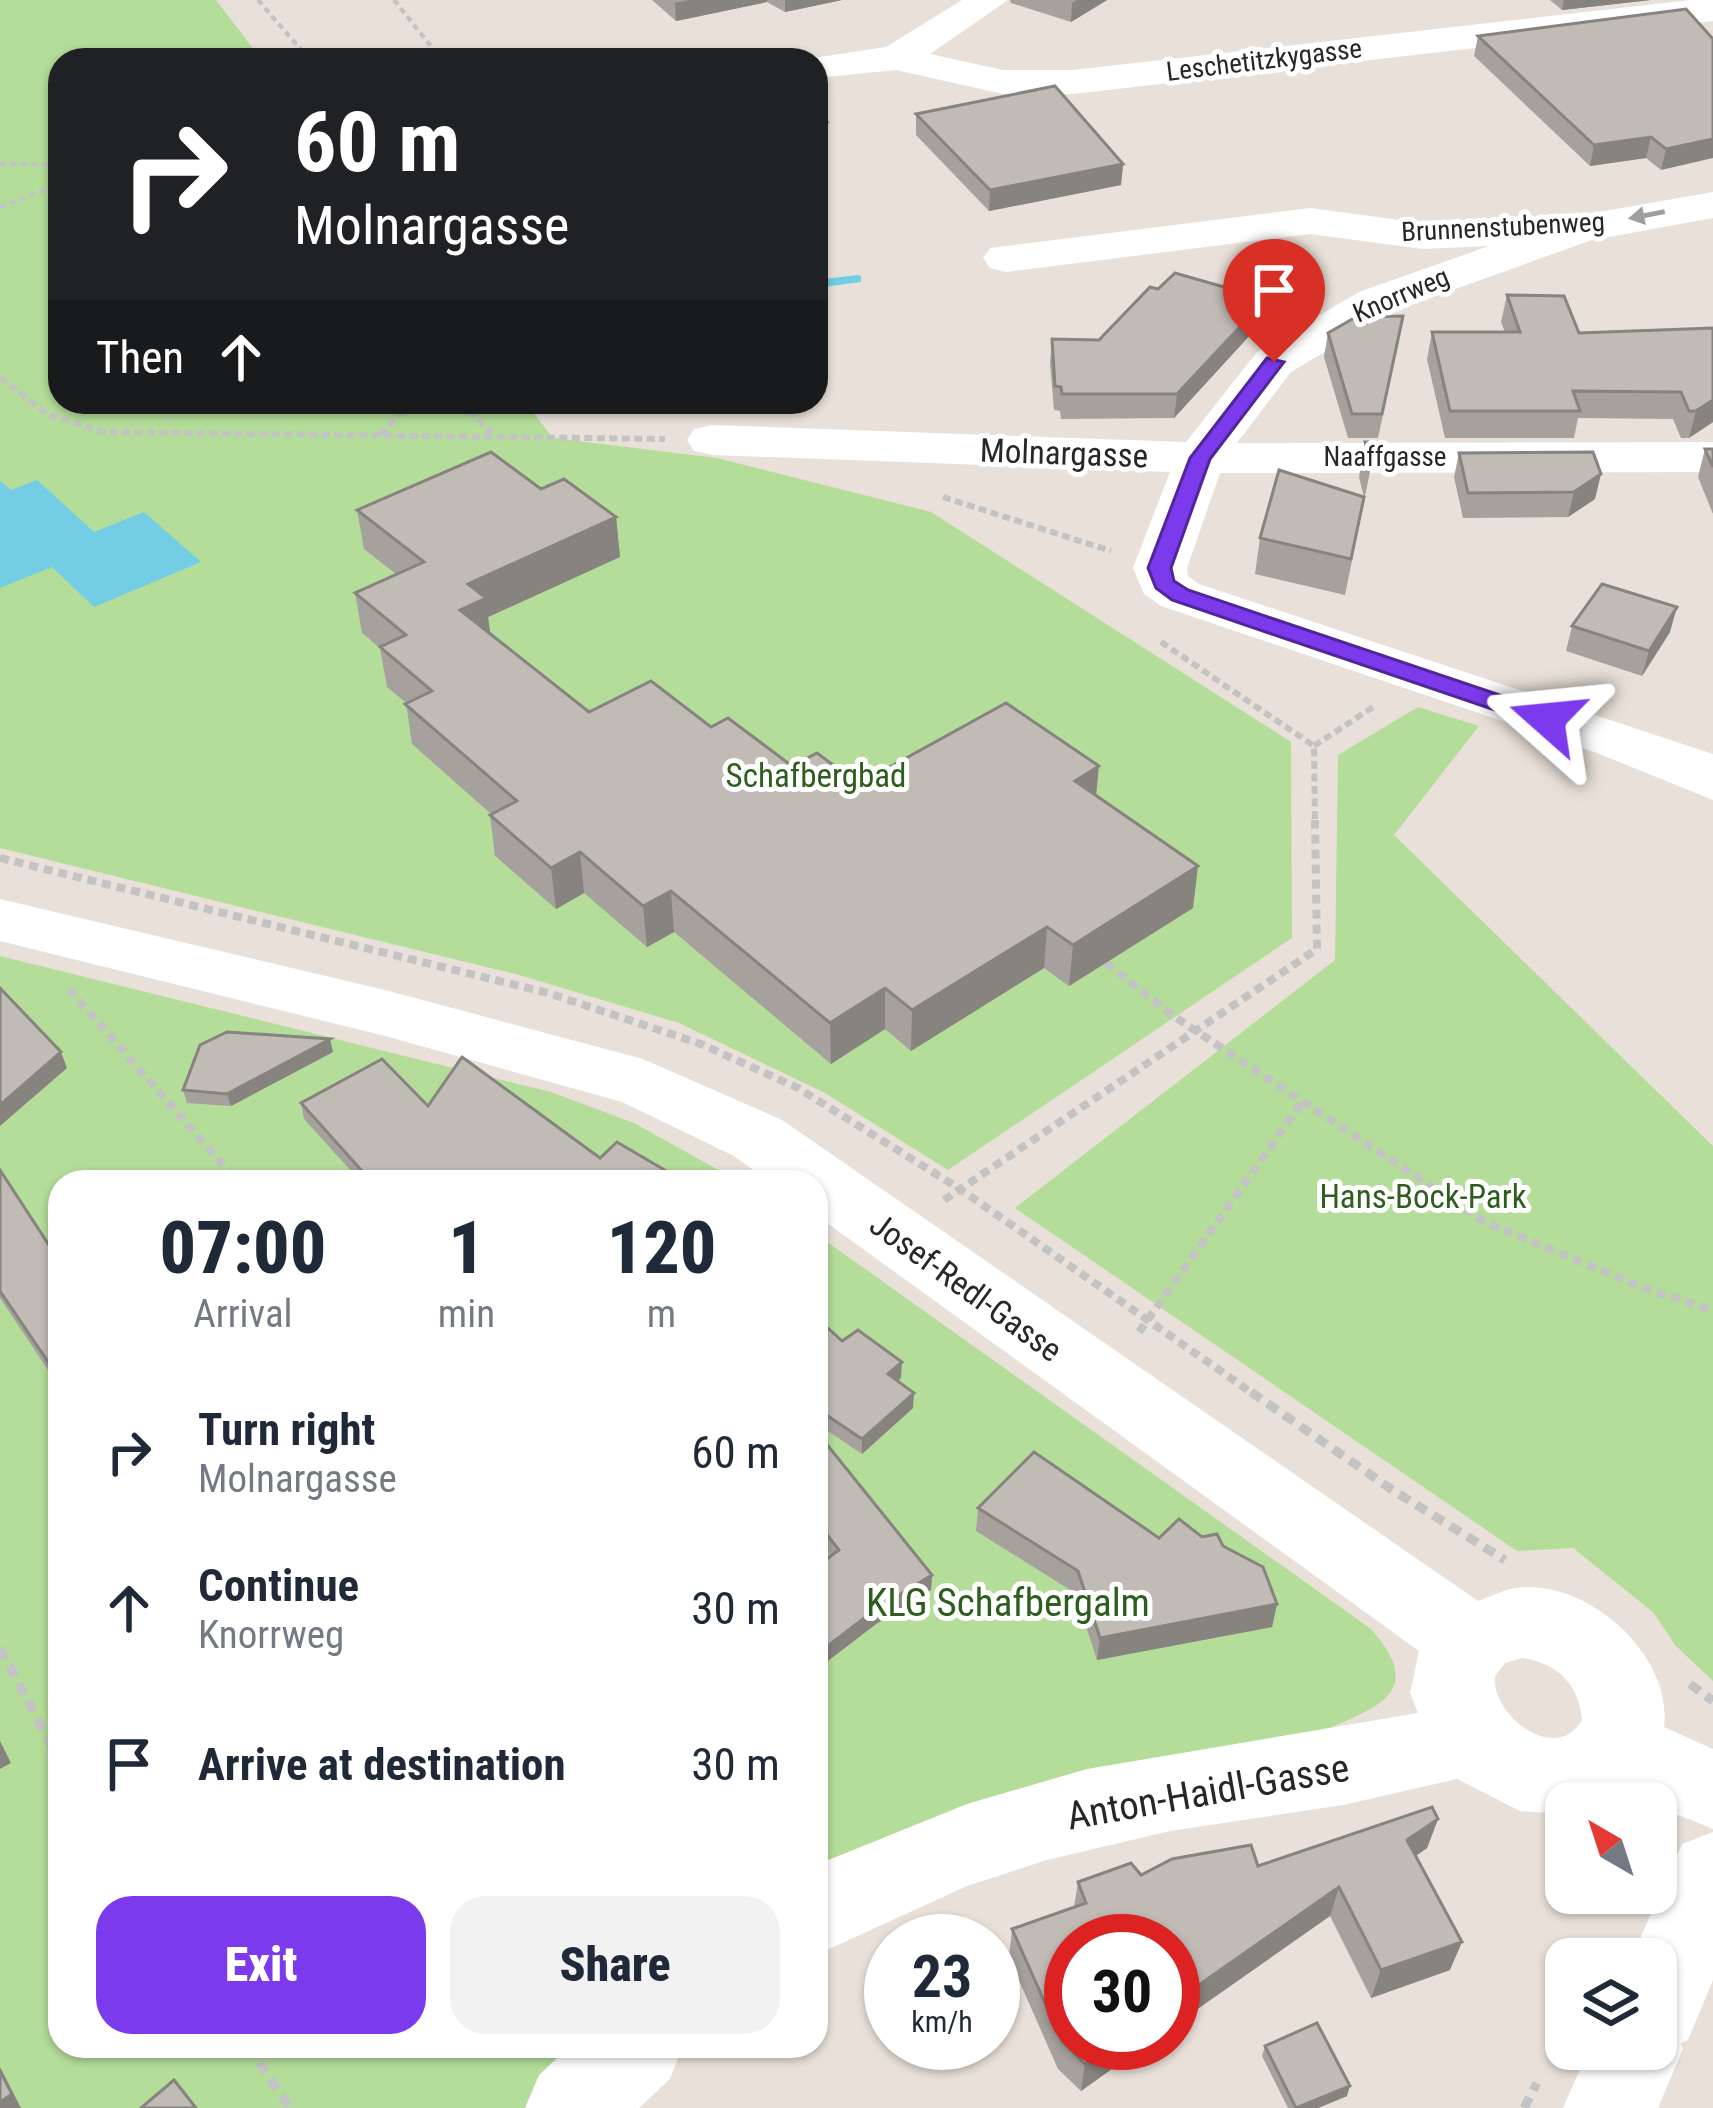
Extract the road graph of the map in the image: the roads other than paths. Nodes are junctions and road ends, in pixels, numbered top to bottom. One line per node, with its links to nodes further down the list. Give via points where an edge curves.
1 (989, 0): 3 (street)
2 (1713, 9): 3 (street, Leschetitzkygasse, via 1073,82 1003,82)
3 (896, 58): 4 (street, Leschetitzkygasse)
4 (828, 65)
5 (1713, 205): 6 (street, Brunnenstubenweg, one-way to 6)
6 (1582, 228): 7 (street, Brunnenstubenweg, via 1423,236 1310,221); 10 (street, Knorrweg, via 1375,302 1274,362)
7 (1006, 258)
8 (712, 440): 10 (street, Molnargasse)
9 (1713, 457): 10 (street, Naaffgasse)
10 (1200, 458): 11 (street, Molnargasse, via 1160,568 1163,584 1180,595 1617,740)
11 (1713, 781)
12 (29, 928): 13 (street, Josef-Redl-Gasse, via 644,1083 758,1138)
13 (803, 1170)
14 (828, 1187): 15 (street, Josef-Redl-Gasse)
15 (1469, 1640): 16 (street, via 1450,1684); 17 (street, via 1522,1622 1582,1642 1621,1691)
16 (1470, 1737): 17 (street, via 1519,1771 1548,1777 1576,1774); 20 (street, Anton-Haidl-Gasse, via 1382,1761 1108,1805 944,1854)
17 (1616, 1745): 18 (street)
18 (1713, 1789)
19 (1713, 1874): 21 (street)
20 (828, 1905)
21 (1677, 1959)
22 (624, 2058): 24 (street)
23 (1627, 2070): 25 (street)
24 (572, 2108)
25 (1610, 2108)

